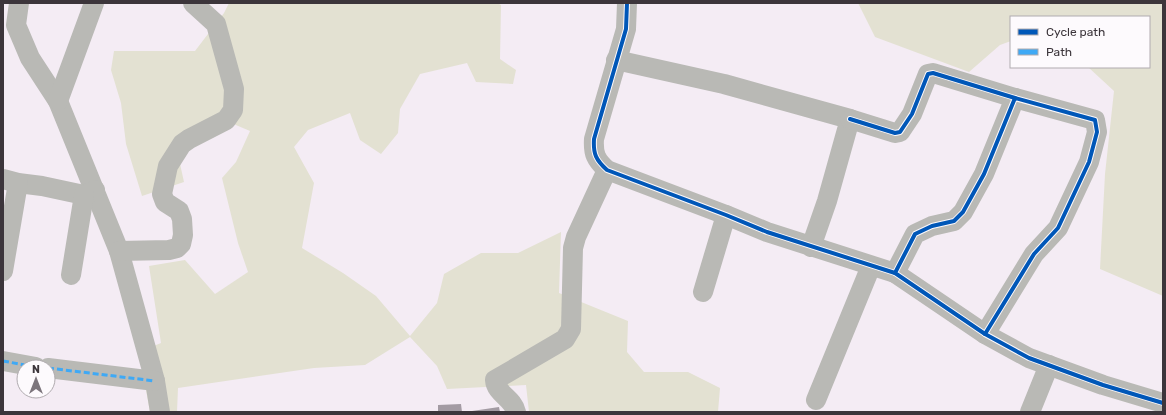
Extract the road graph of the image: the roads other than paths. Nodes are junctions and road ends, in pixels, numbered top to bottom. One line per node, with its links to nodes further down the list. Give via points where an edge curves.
1 (19, 3): 7 (street, via 16,25 30,58)
2 (94, 3): 7 (street)
3 (193, 3): 14 (street, via 216,24 234,89 233,110 226,120 182,144 168,166 162,194 165,202 179,210 183,235 181,244 169,250)
4 (627, 3): 5 (street, via 626,29)
5 (616, 60): 8 (street, via 724,84); 9 (street, via 594,139 594,155)
6 (1016, 98): 8 (street, via 933,73 928,74 912,114 900,132 895,133); 17 (street, via 984,174 963,212 954,220 915,234); 20 (street, via 1095,120 1097,132 1090,162 1058,228 1034,254)
7 (58, 101): 11 (street)
8 (850, 119): 13 (street)
9 (607, 170): 12 (street); 29 (street, via 573,248 569,334 565,339 495,380 497,387 513,402)
10 (11, 181): 11 (street); 16 (street)
11 (89, 193): 14 (street); 18 (street)
12 (726, 215): 13 (street); 19 (street)
13 (811, 246): 15 (street)
14 (119, 251): 25 (street)
15 (871, 266): 17 (street); 26 (street)
16 (3, 272)
17 (895, 273): 20 (street)
18 (71, 275)
19 (703, 292)
20 (985, 334): 23 (street, via 1029,358)
21 (3, 361): 22 (street)
22 (16, 363)
23 (1049, 365): 27 (street); 30 (street)
24 (56, 369): 25 (street)
25 (155, 381): 28 (street)
26 (816, 400)
27 (1163, 403)
28 (160, 412)
29 (516, 412)
30 (1030, 412)

